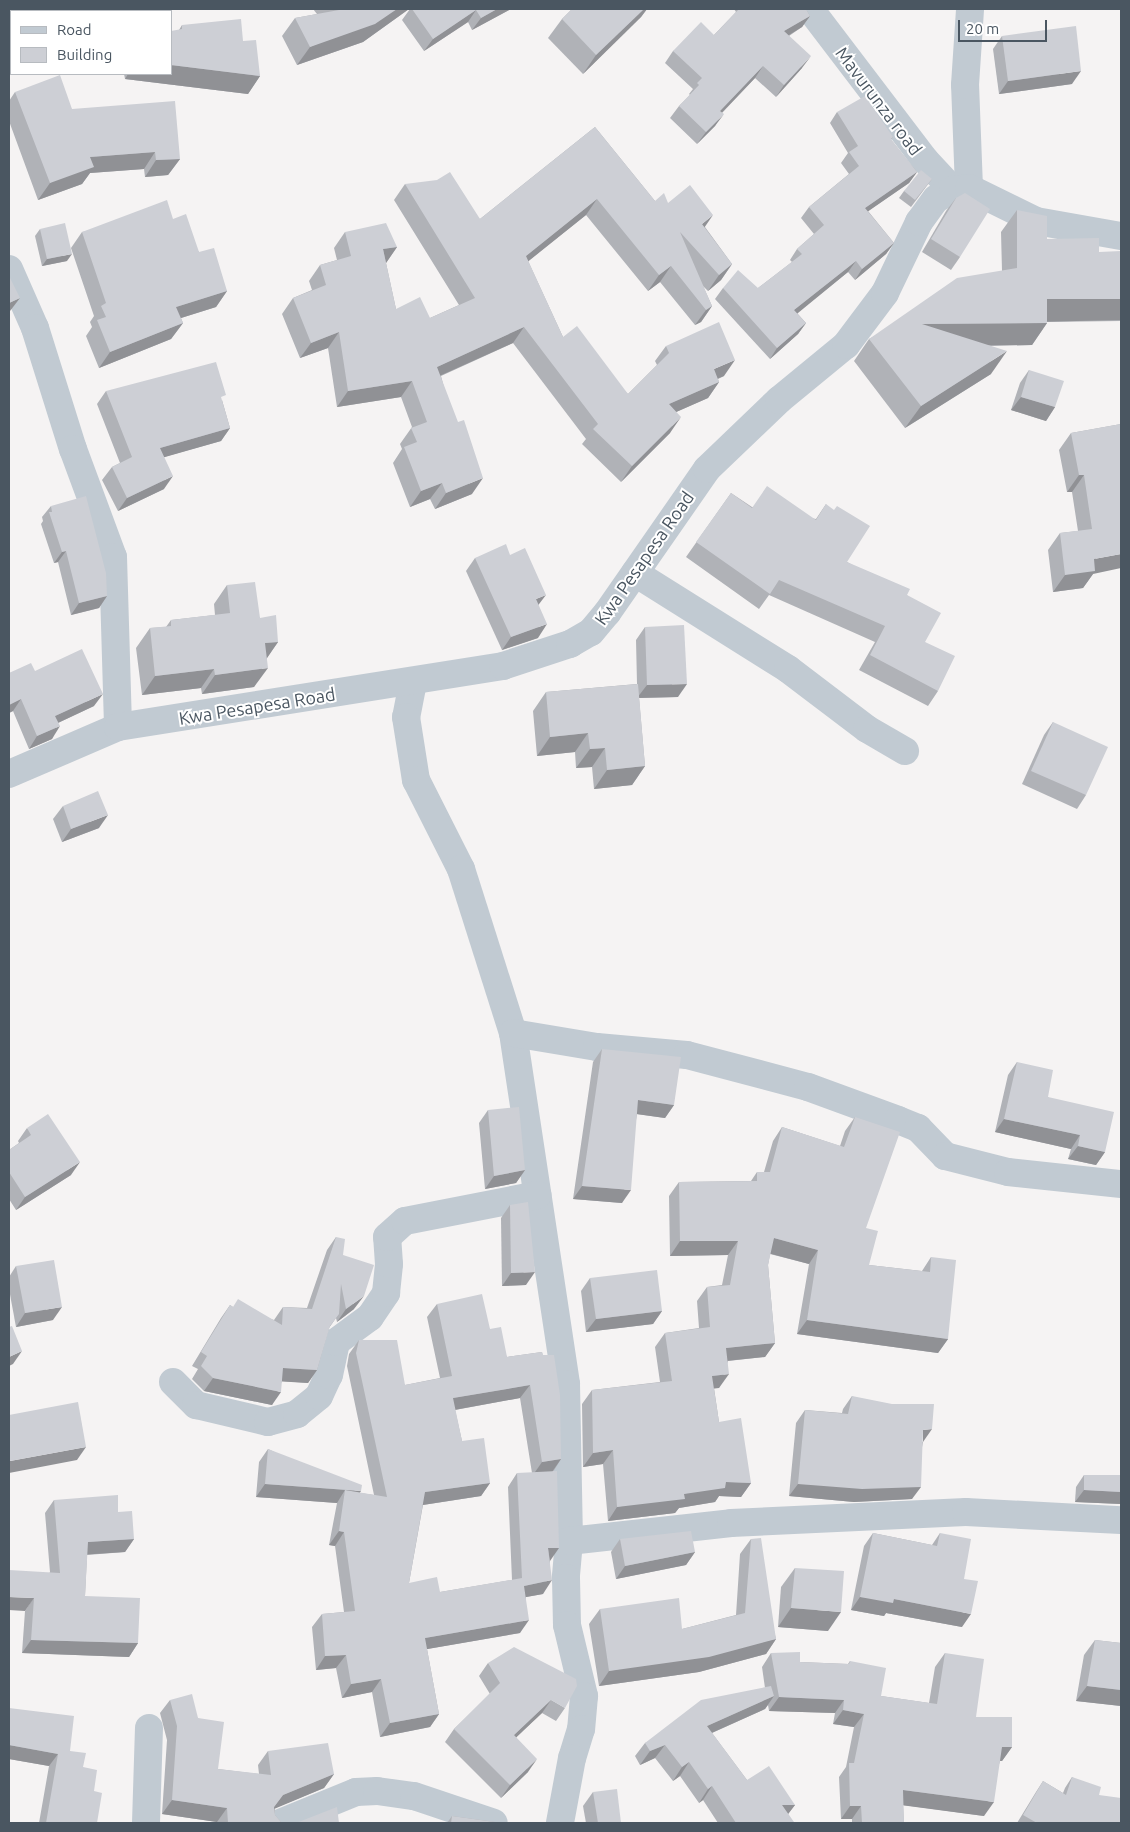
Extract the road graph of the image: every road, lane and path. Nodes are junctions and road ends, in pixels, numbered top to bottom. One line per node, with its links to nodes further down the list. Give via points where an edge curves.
1 (810, 9): 3 (street, Mavurunza road, via 924,160)
2 (970, 9): 3 (street)
3 (961, 189): 4 (street, via 1036,221); 6 (street, Kwa Pesapesa Road, via 936,199 919,222 885,293 846,345 779,400 707,469)
4 (1121, 236)
5 (9, 269): 8 (street, via 35,328 73,449 113,557)
6 (635, 573): 7 (street, Kwa Pesapesa Road, via 591,632 570,644 503,666); 9 (street, via 788,669 867,729)
7 (413, 682): 8 (street, Kwa Pesapesa Road); 11 (street, via 406,717 416,780 460,869)
8 (118, 727): 10 (street, Kwa Pesapesa Road)
9 (905, 751)
10 (9, 774)
11 (513, 1033): 12 (street, via 687,1055 808,1087 898,1120 918,1128 945,1156 1008,1172); 13 (street)
12 (1121, 1184)
13 (537, 1195): 14 (street, via 405,1221 387,1237 386,1293 370,1316 336,1342 329,1375 319,1396 296,1414 268,1422 196,1405); 16 (street, via 566,1384)
14 (173, 1382)
15 (1121, 1520): 16 (street, via 966,1512 731,1523)
16 (570, 1541): 21 (street, via 566,1578 567,1625 584,1696 581,1729)
17 (149, 1728): 18 (street)
18 (146, 1823)
19 (280, 1823): 20 (street, via 356,1792 377,1791 414,1796)
20 (494, 1823)
21 (560, 1823)

